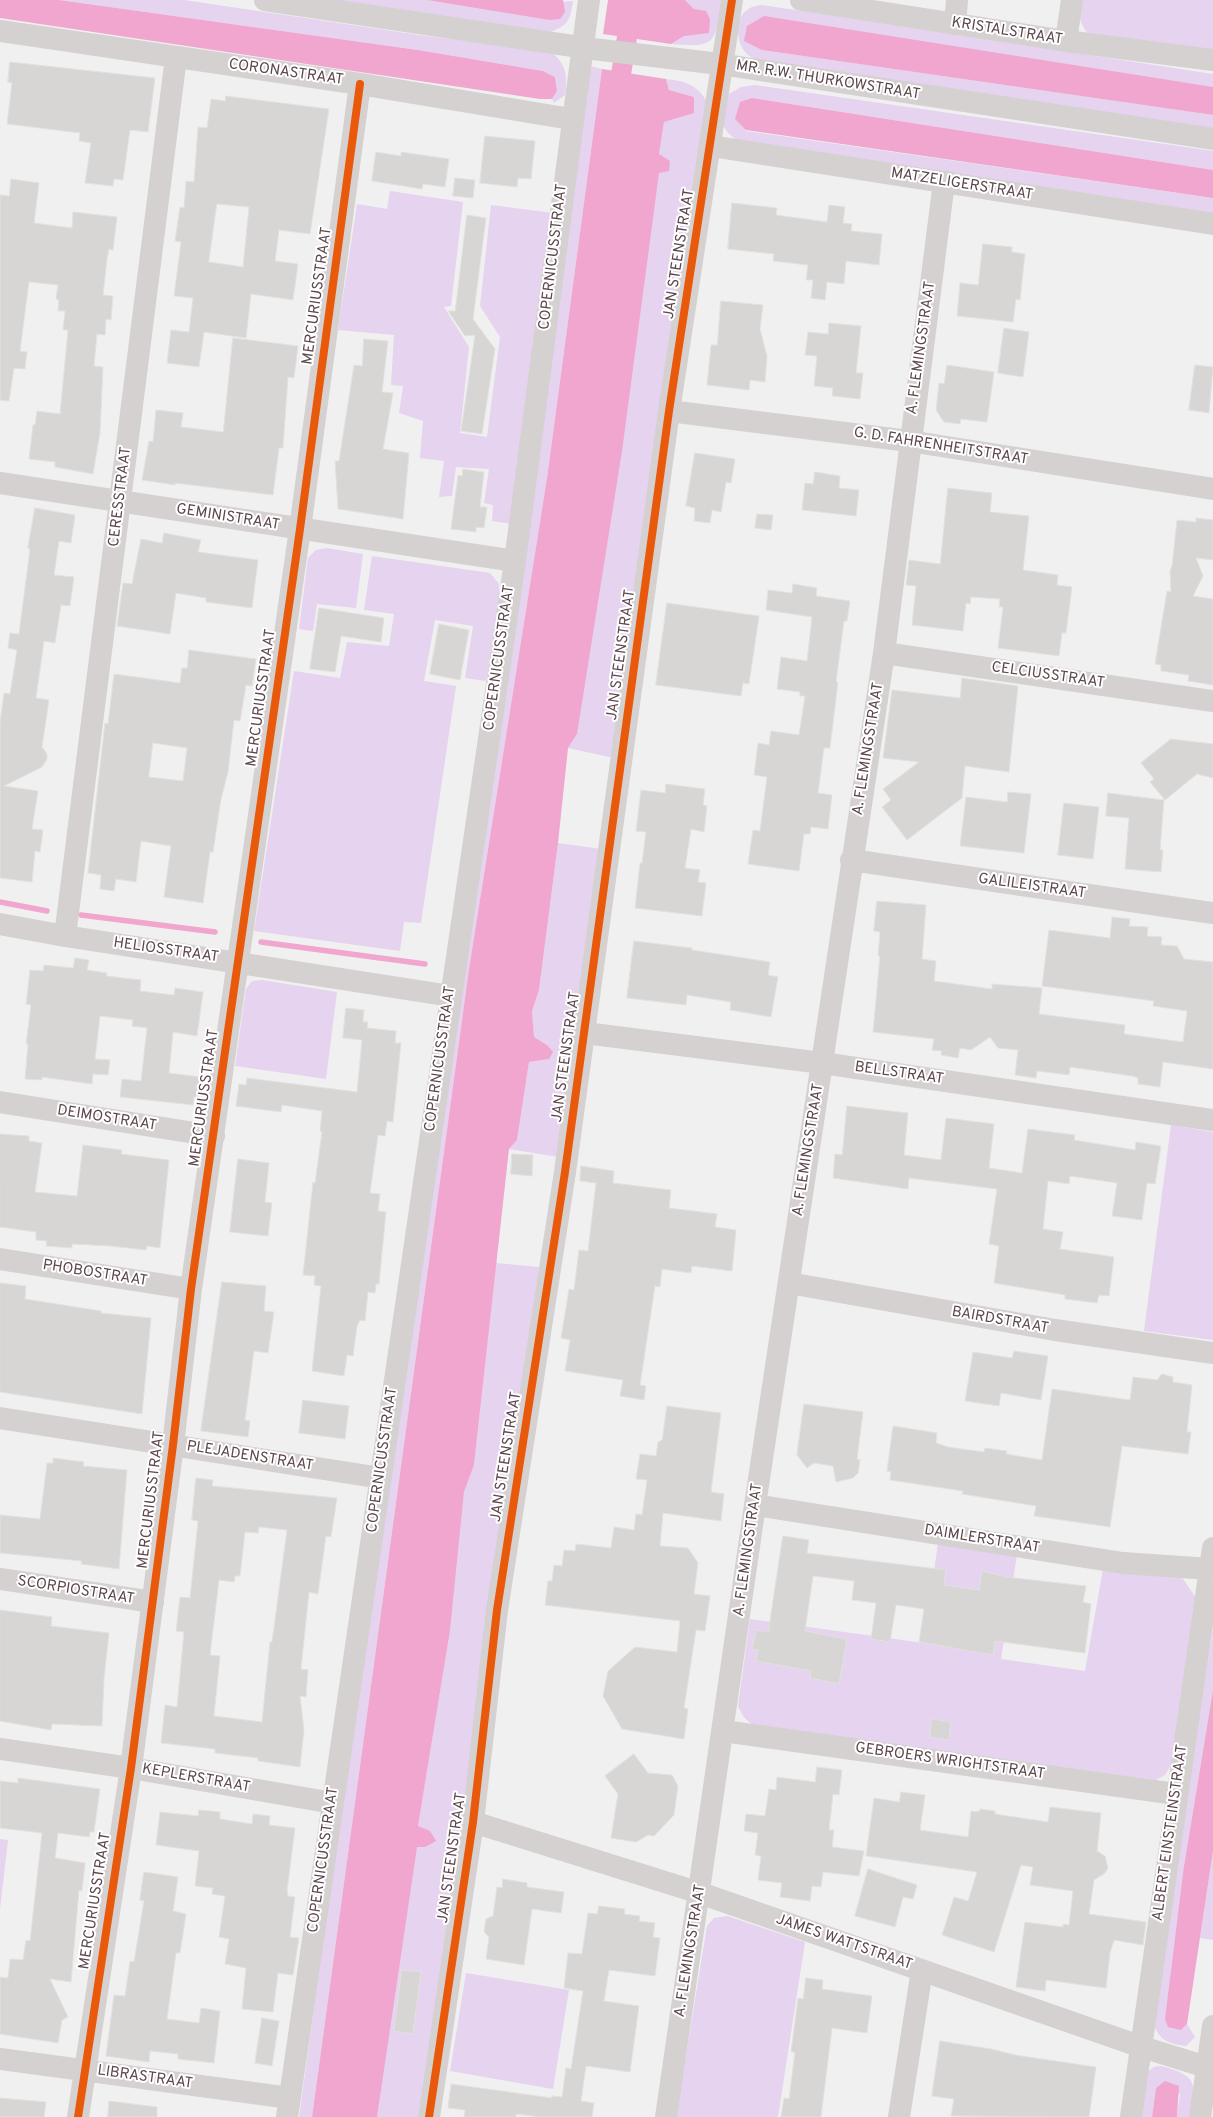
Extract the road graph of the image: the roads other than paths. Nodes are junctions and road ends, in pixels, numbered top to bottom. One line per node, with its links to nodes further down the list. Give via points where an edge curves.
1 (265, 0): 10 (street, MR. R.W. THURKOWSTRAAT)
2 (589, 0): 10 (street, COPERNICUSSTRAAT)
3 (732, 0): 13 (street, JAN STEENSTRAAT)
4 (801, 0): 7 (street, KRISTALSTRAAT)
5 (957, 0): 7 (street)
6 (1072, 0): 9 (street)
7 (955, 24): 9 (street, KRISTALSTRAAT)
8 (0, 31): 11 (street, CORONASTRAAT)
9 (1066, 42): 12 (street, KRISTALSTRAAT)
10 (587, 48): 13 (street, MR. R.W. THURKOWSTRAAT); 15 (street, COPERNICUSSTRAAT)
11 (176, 57): 14 (street, CORONASTRAAT); 24 (street, CERESSTRAAT)
12 (1213, 60)
13 (720, 64): 16 (street, MR. R.W. THURKOWSTRAAT); 17 (street, JAN STEENSTRAAT)
14 (360, 84): 15 (street, CORONASTRAAT); 25 (street, MERCURIUSSTRAAT)
15 (571, 118): 26 (street, COPERNICUSSTRAAT)
16 (1213, 139)
17 (711, 146): 18 (street, MATZELIGERSTRAAT); 20 (street, JAN STEENSTRAAT)
18 (944, 182): 19 (street, MATZELIGERSTRAAT); 21 (street, A. FLEMINGSTRAAT)
19 (1213, 224)
20 (669, 411): 21 (street, G. D. FAHRENHEITSTRAAT); 35 (street, JAN STEENSTRAAT)
21 (909, 441): 23 (street, G. D. FAHRENHEITSTRAAT); 27 (street, A. FLEMINGSTRAAT)
22 (0, 483): 24 (street, GEMINISTRAAT)
23 (1213, 489)
24 (120, 502): 25 (street, GEMINISTRAAT); 32 (street, CERESSTRAAT)
25 (300, 529): 26 (street, GEMINISTRAAT); 33 (street, MERCURIUSSTRAAT)
26 (515, 561): 34 (street, COPERNICUSSTRAAT)
27 (884, 652): 28 (street, CELCIUSSTRAAT); 29 (street, A. FLEMINGSTRAAT)
28 (1213, 701)
29 (851, 860): 30 (street, GALILEISTRAAT); 36 (street, A. FLEMINGSTRAAT)
30 (1213, 913)
31 (0, 924): 32 (street, HELIOSSTRAAT)
32 (65, 936): 33 (street, HELIOSSTRAAT)
33 (238, 962): 34 (street, HELIOSSTRAAT); 39 (street, MERCURIUSSTRAAT)
34 (450, 996): 46 (street, COPERNICUSSTRAAT)
35 (584, 1033): 36 (street, BELLSTRAAT); 56 (street, JAN STEENSTRAAT, via 566,1172 497,1610)
36 (822, 1063): 38 (street, BELLSTRAAT); 41 (street, A. FLEMINGSTRAAT)
37 (0, 1102): 39 (street, DEIMOSTRAAT)
38 (1213, 1120)
39 (214, 1136): 42 (street, MERCURIUSSTRAAT)
40 (0, 1259): 42 (street, PHOBOSTRAAT)
41 (789, 1283): 43 (street, BAIRDSTRAAT, via 1055,1330); 47 (street, A. FLEMINGSTRAAT)
42 (190, 1289): 45 (street, MERCURIUSSTRAAT)
43 (1213, 1353)
44 (0, 1418): 45 (street, PLEJADENSTRAAT)
45 (174, 1445): 46 (street, PLEJADENSTRAAT); 50 (street, MERCURIUSSTRAAT)
46 (381, 1478): 55 (street, COPERNICUSSTRAAT)
47 (755, 1505): 48 (street, DAIMLERSTRAAT, via 1123,1563); 51 (street, A. FLEMINGSTRAAT)
48 (1211, 1559): 54 (street, ALBERT EINSTEINSTRAAT)
49 (0, 1579): 50 (street, SCORPIOSTRAAT)
50 (153, 1602): 53 (street, MERCURIUSSTRAAT)
51 (724, 1730): 54 (street, GEBROERS WRIGHTSTRAAT); 57 (street, A. FLEMINGSTRAAT)
52 (0, 1749): 53 (street, KEPLERSTRAAT)
53 (131, 1768): 55 (street, KEPLERSTRAAT); 63 (street, MERCURIUSSTRAAT)
54 (1176, 1794): 60 (street, ALBERT EINSTEINSTRAAT)
55 (333, 1803): 64 (street, COPERNICUSSTRAAT)
56 (473, 1822): 57 (street, JAMES WATTSTRAAT); 66 (street, JAN STEENSTRAAT)
57 (700, 1893): 58 (street, JAMES WATTSTRAAT); 67 (street, A. FLEMINGSTRAAT)
58 (922, 1970): 60 (street, JAMES WATTSTRAAT); 68 (street)
59 (1213, 2026): 62 (street)
60 (1142, 2047): 62 (street, JAMES WATTSTRAAT); 69 (street, ALBERT EINSTEINSTRAAT)
61 (0, 2059): 63 (street, LIBRASTRAAT)
62 (1210, 2068): 70 (street)
63 (84, 2070): 64 (street, LIBRASTRAAT); 65 (street, MERCURIUSSTRAAT)
64 (288, 2108)
65 (78, 2117)
66 (429, 2117)
67 (666, 2117)
68 (899, 2117)
69 (1131, 2117)
70 (1200, 2117)

